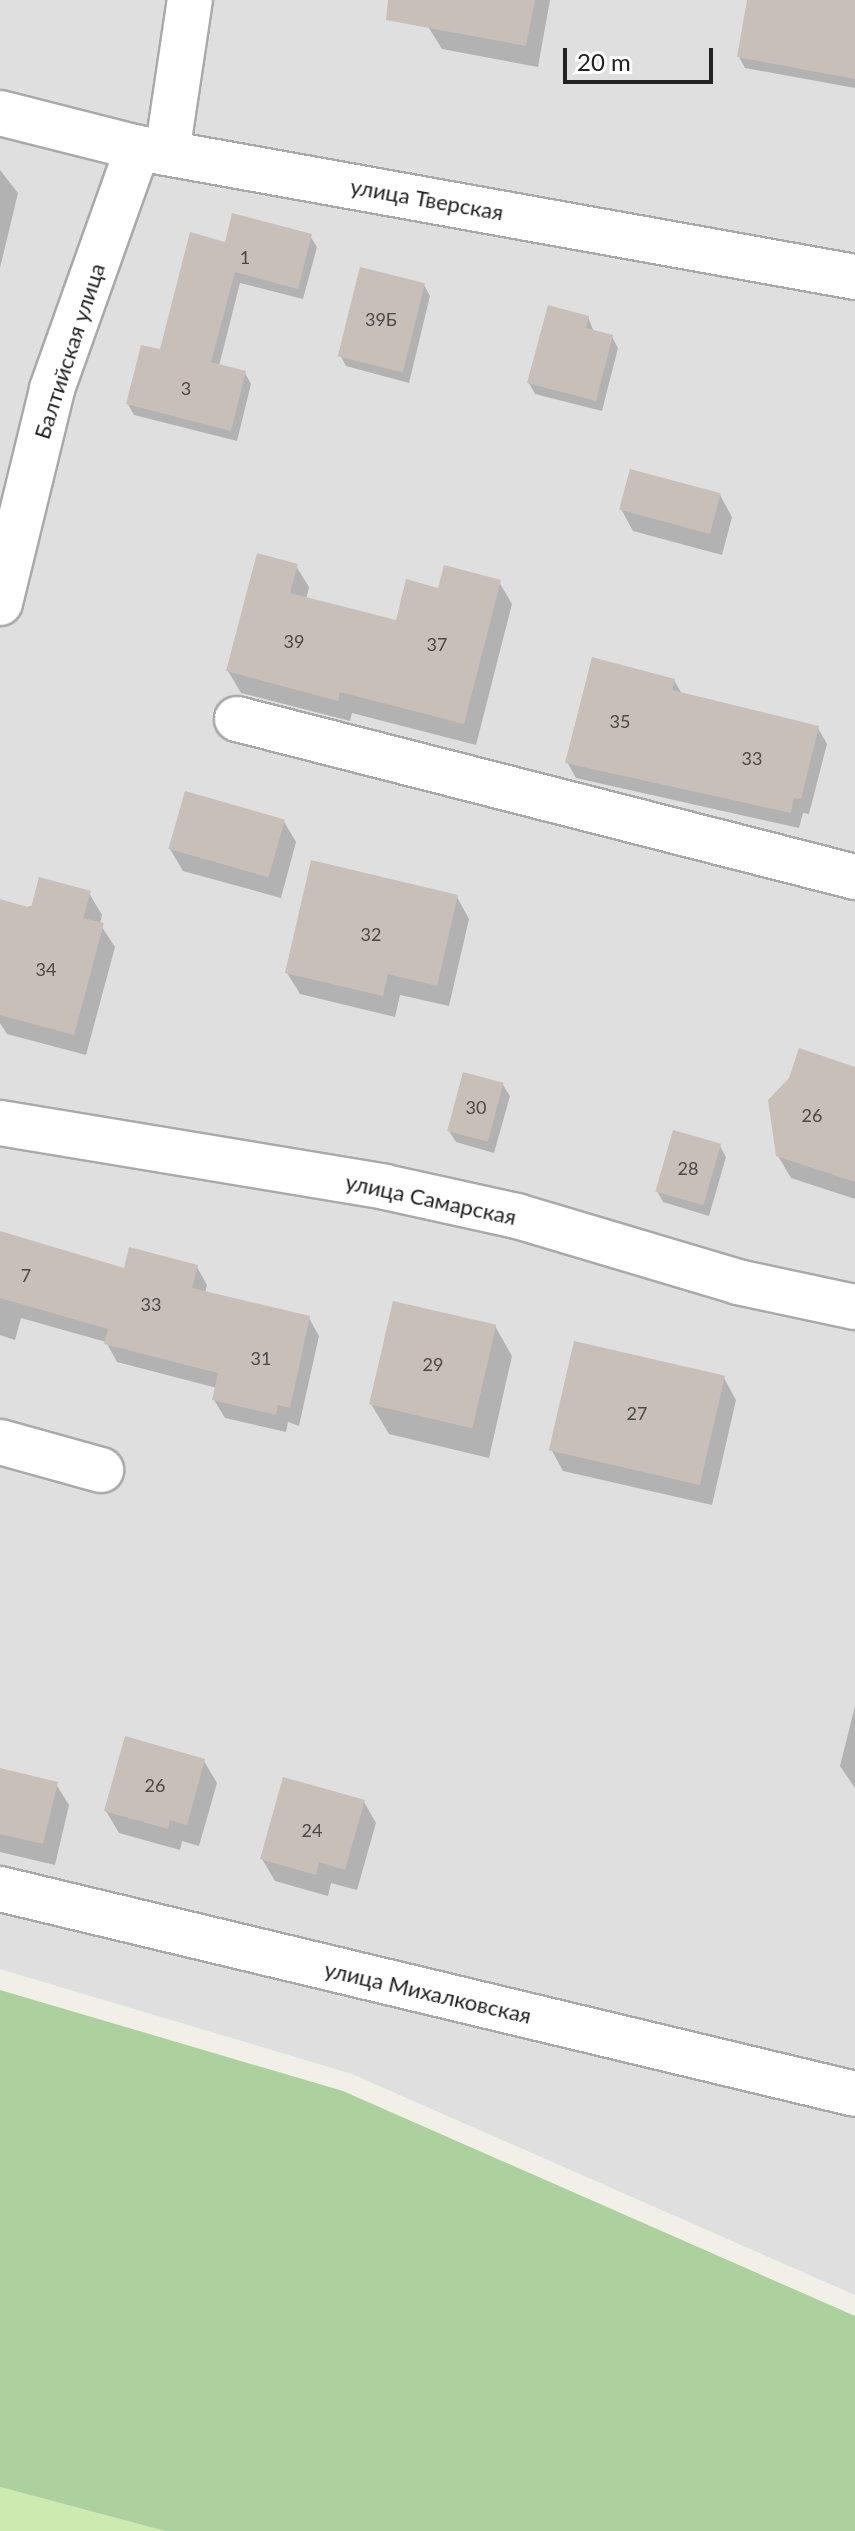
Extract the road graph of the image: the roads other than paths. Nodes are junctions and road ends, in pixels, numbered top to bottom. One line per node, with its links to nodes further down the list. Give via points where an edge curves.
1 (190, 0): 3 (street, Балтийская улица)
2 (0, 113): 3 (street, улица Тверская)
3 (153, 151): 4 (street, улица Тверская); 5 (street, Балтийская улица, via 52,389)
4 (855, 277)
5 (0, 603)
6 (237, 719): 7 (street)
7 (855, 877)
8 (0, 1123): 9 (street, улица Самарская, via 385,1187 517,1216 738,1282)
9 (855, 1307)
10 (0, 1442): 11 (street)
11 (101, 1470)
12 (0, 1889): 13 (street, улица Михалковская)
13 (855, 2094)

